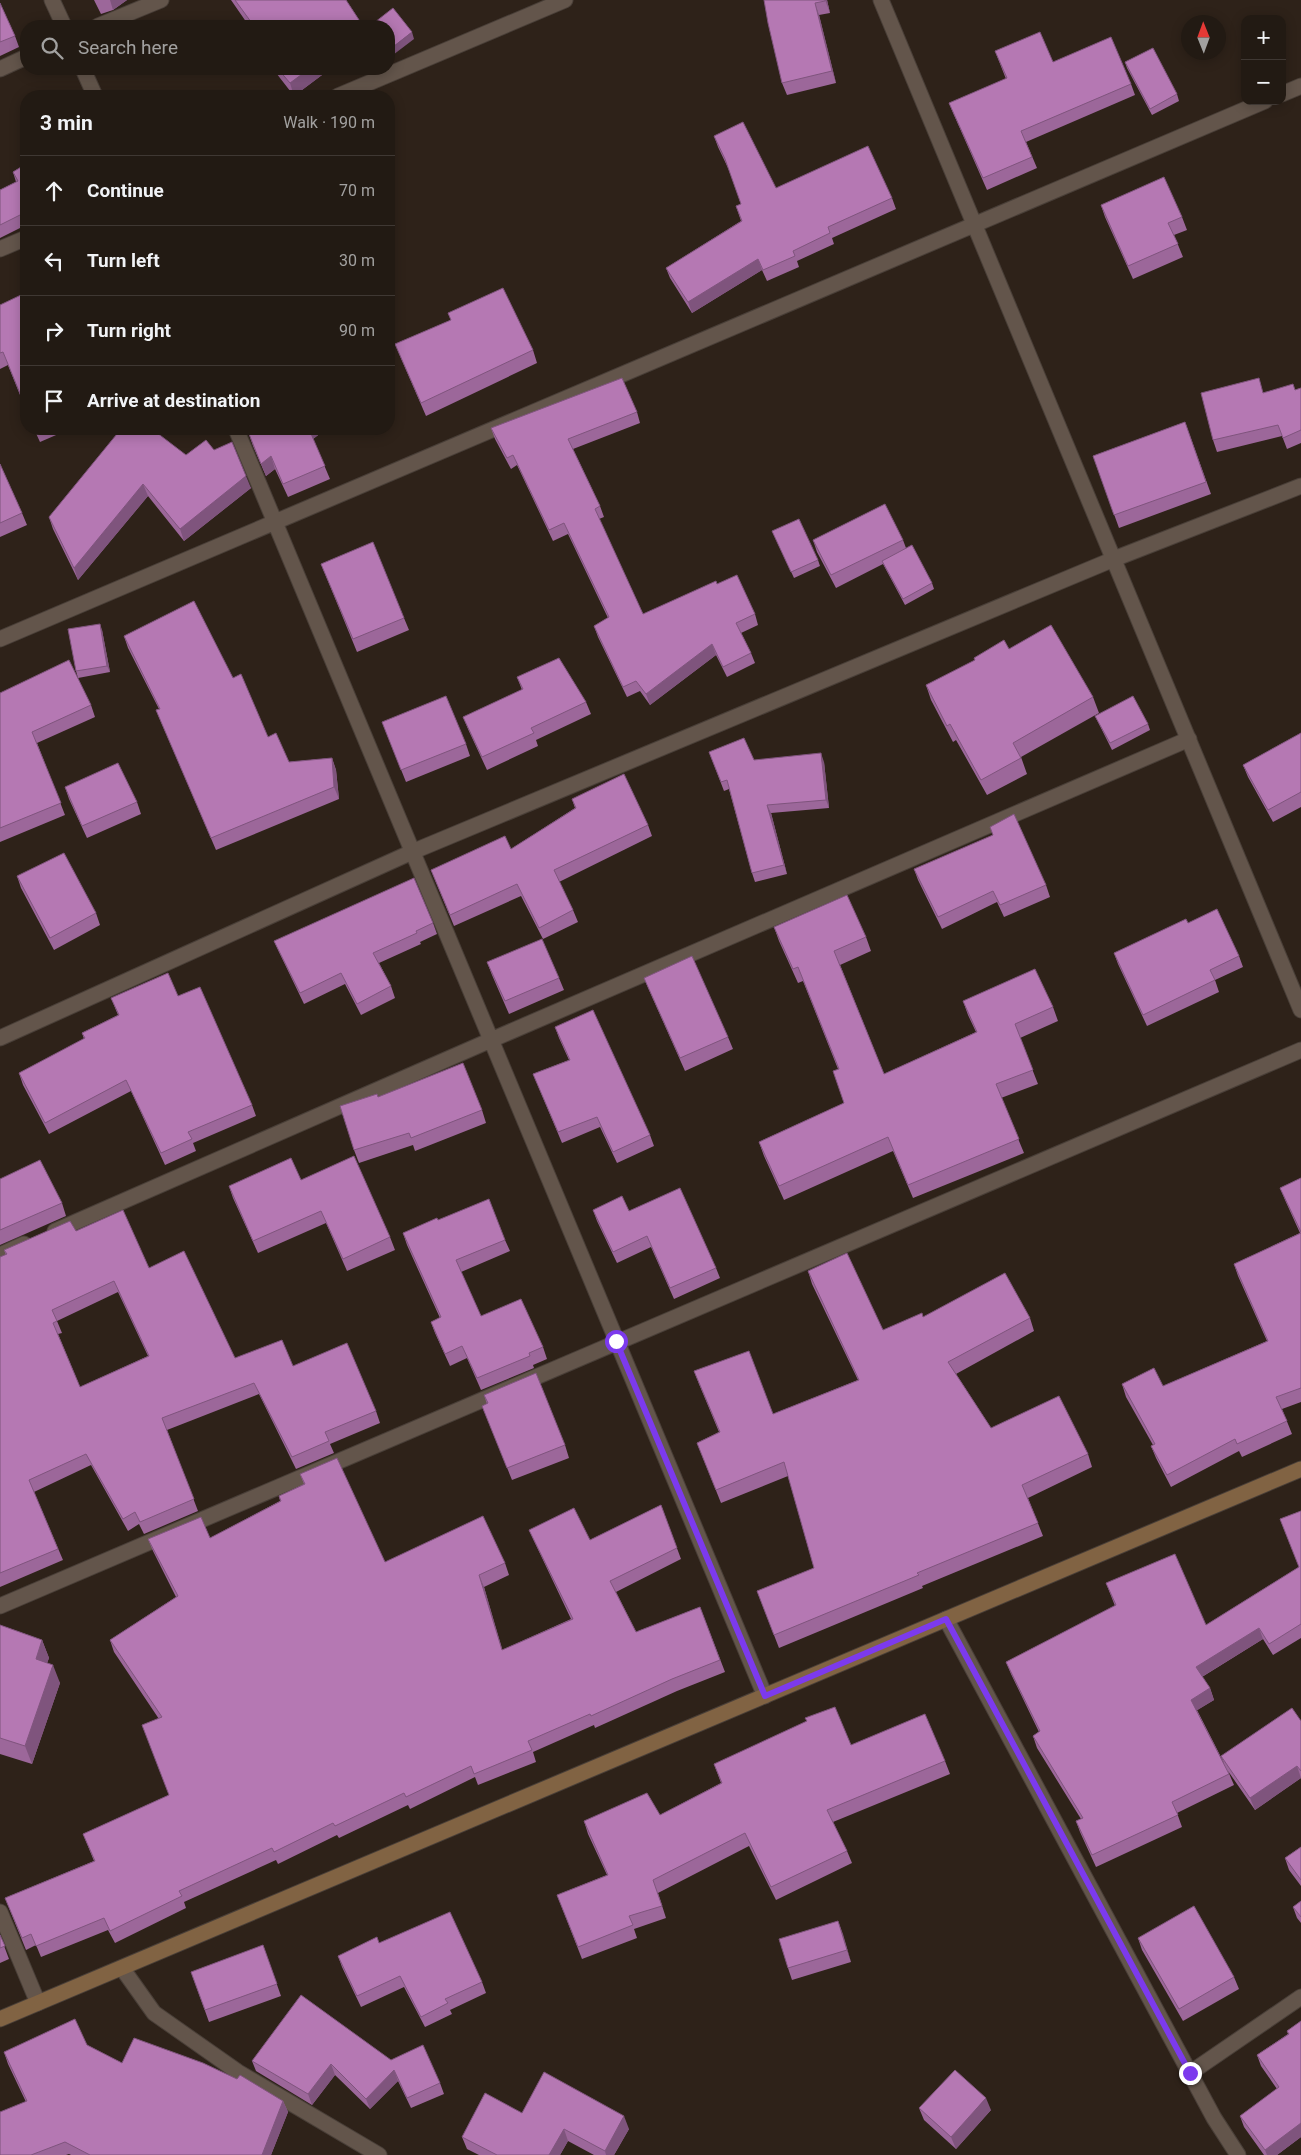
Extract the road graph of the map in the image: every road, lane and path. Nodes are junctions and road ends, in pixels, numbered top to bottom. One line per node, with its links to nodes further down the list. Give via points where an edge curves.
1 (52, 0): 5 (street)
2 (161, 0): 6 (street)
3 (565, 0): 9 (street)
4 (881, 0): 17 (street)
5 (61, 20)
6 (113, 20)
7 (20, 60): 8 (street)
8 (0, 69)
9 (395, 72)
10 (86, 75): 13 (street)
11 (388, 75): 14 (street)
12 (1301, 86): 15 (street)
13 (92, 90)
14 (352, 90)
15 (1286, 92)
16 (1256, 105): 17 (street)
17 (975, 224): 22 (street); 23 (street)
18 (20, 241): 19 (street)
19 (0, 250)
20 (238, 435): 22 (street)
21 (1301, 486): 23 (street)
22 (275, 523): 24 (street); 26 (street)
23 (1114, 558): 25 (street); 26 (street)
24 (0, 639)
25 (1189, 740): 27 (street); 29 (street)
26 (412, 852): 28 (street); 29 (street)
27 (1301, 1010)
28 (0, 1038)
29 (491, 1040): 31 (street); 32 (street)
30 (1301, 1050): 32 (street)
31 (0, 1255)
32 (616, 1341): 34 (street); 36 (street)
33 (1301, 1469): 35 (main road)
34 (0, 1606)
35 (946, 1619): 36 (main road); 42 (street)
36 (765, 1696): 38 (main road)
37 (0, 1912): 40 (street)
38 (122, 1968): 40 (main road); 43 (street, via 154,2013 238,2072)
39 (1301, 1998): 42 (street)
40 (38, 2003): 41 (main road)
41 (0, 2019)
42 (1190, 2073): 44 (street)
43 (379, 2155)
44 (1238, 2155)

